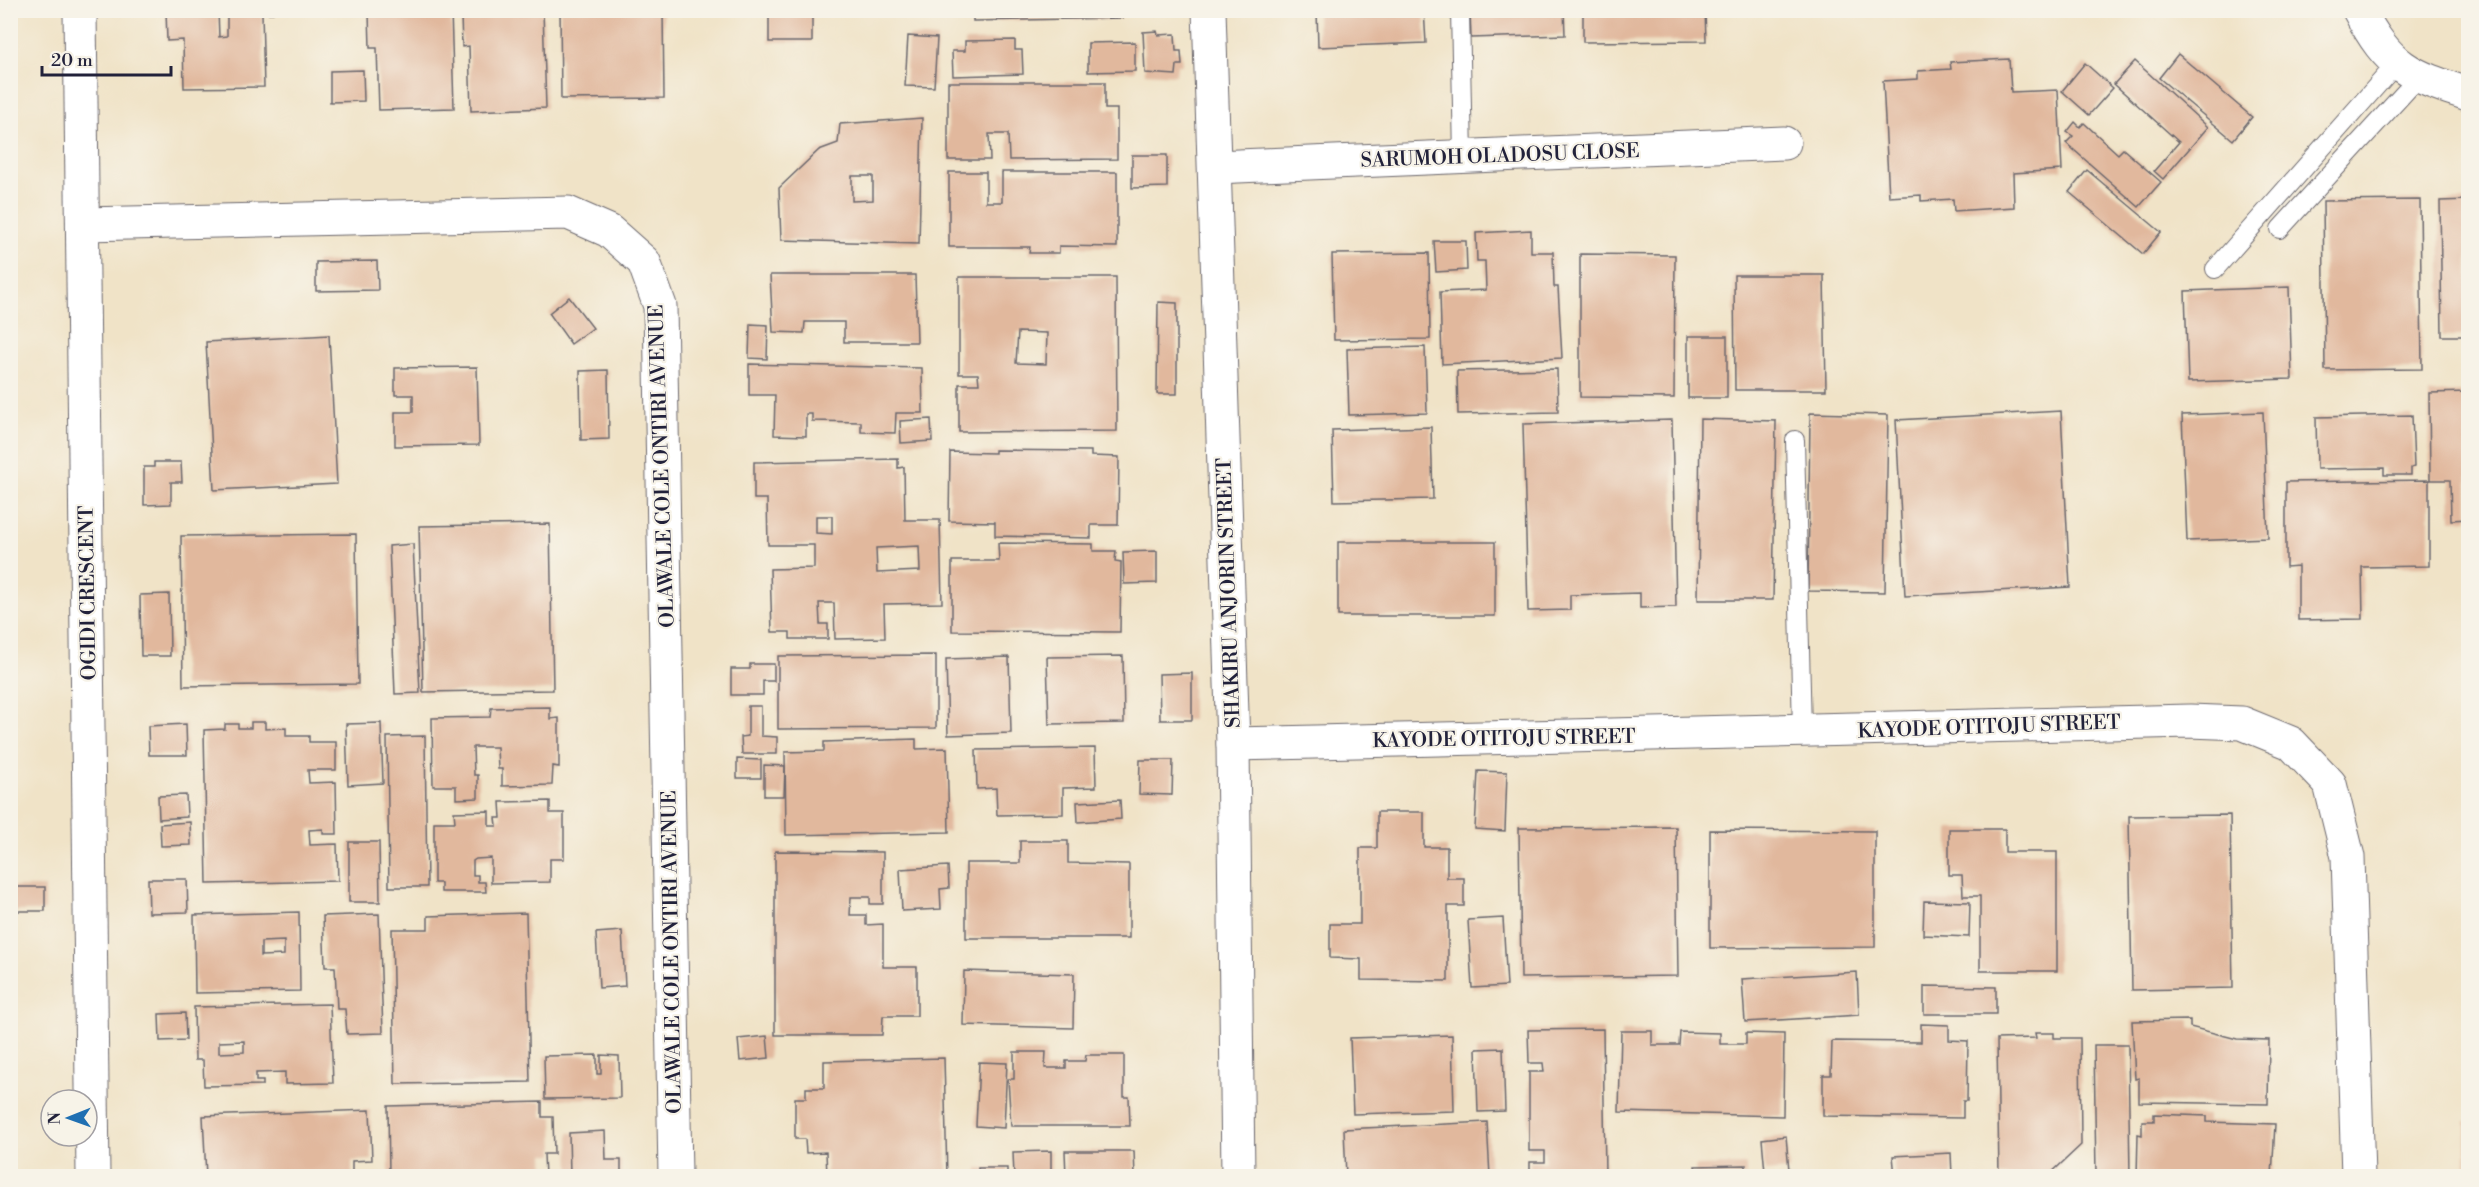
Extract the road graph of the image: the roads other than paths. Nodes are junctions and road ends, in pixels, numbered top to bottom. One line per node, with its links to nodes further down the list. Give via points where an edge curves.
1 (80, 10): 10 (street, OGIDI CRESCENT)
2 (1209, 10): 9 (street, SHAKIRU ANJORIN STREET)
3 (1460, 10): 8 (lane)
4 (2359, 10): 5 (street, via 2376,42)
5 (2408, 70): 6 (street); 11 (lane); 12 (lane)
6 (2469, 94)
7 (1784, 143): 8 (street, SARUMOH OLADOSU CLOSE)
8 (1463, 157): 9 (street, SARUMOH OLADOSU CLOSE)
9 (1215, 167): 15 (street, SHAKIRU ANJORIN STREET)
10 (84, 224): 16 (street, OGIDI CRESCENT); 17 (street, OLAWALE COLE ONTIRI AVENUE, via 568,213 609,231 644,262 660,306)
11 (2280, 229)
12 (2215, 269)
13 (1795, 440): 14 (lane)
14 (1802, 731): 15 (street, KAYODE OTITOJU STREET); 19 (street, KAYODE OTITOJU STREET, via 2190,721 2242,723 2291,743 2330,784 2348,857)
15 (1233, 744): 18 (street, SHAKIRU ANJORIN STREET)
16 (93, 1176)
17 (675, 1176)
18 (1238, 1176)
19 (2358, 1176)

